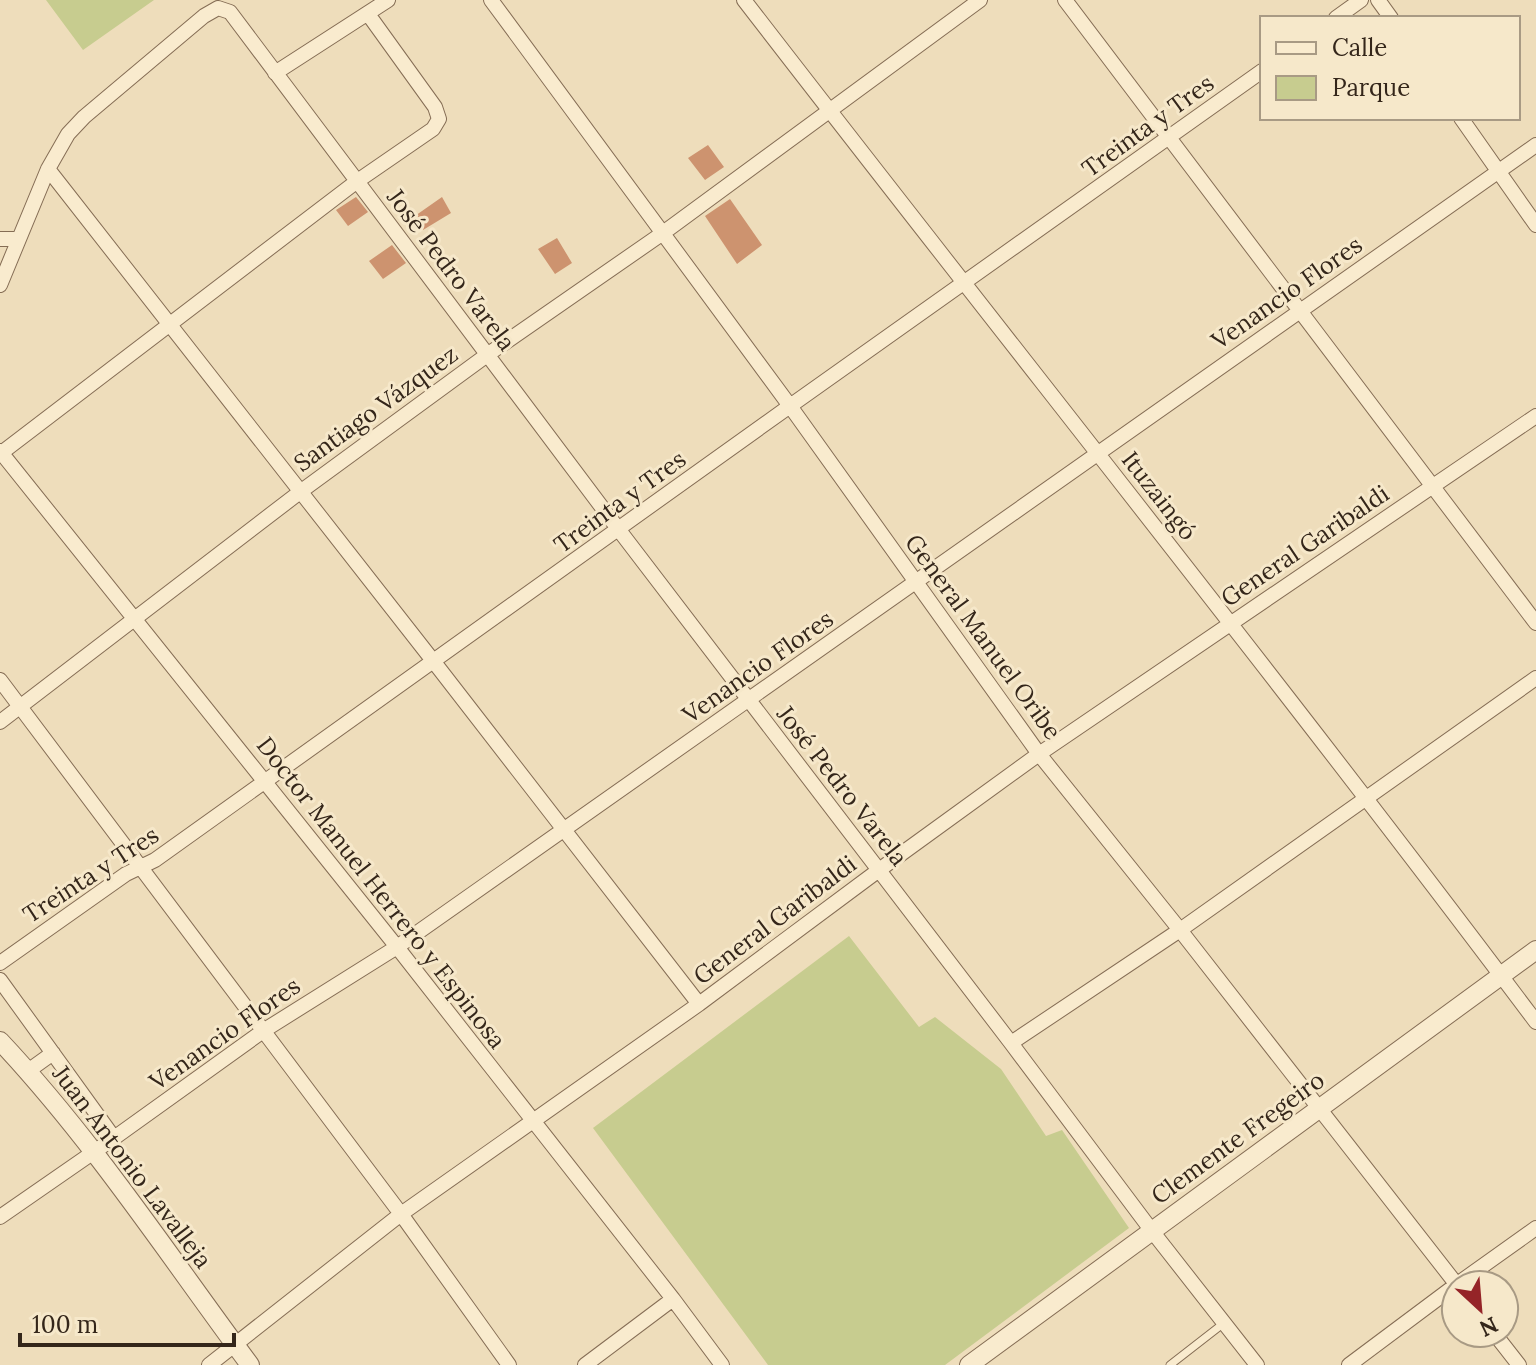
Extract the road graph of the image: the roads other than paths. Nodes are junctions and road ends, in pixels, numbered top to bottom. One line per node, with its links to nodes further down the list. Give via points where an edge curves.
1 (388, 0): 7 (street)
2 (491, 0): 19 (street, General Manuel Oribe)
3 (744, 0): 11 (street, Ituzaingó)
4 (980, 0): 11 (street, Santiago Vázquez)
5 (1065, 0): 13 (street)
6 (1361, 0): 8 (street)
7 (368, 14): 10 (street); 17 (street, via 439,119 433,129)
8 (1339, 16)
9 (1260, 72): 13 (street, Treinta y Tres)
10 (275, 73): 15 (street, José Pedro Varela, via 230,12 218,8 84,117); 17 (street, José Pedro Varela)
11 (830, 111): 19 (street, Santiago Vázquez); 22 (street, Ituzaingó)
12 (1462, 120): 16 (street)
13 (1169, 138): 22 (street, Treinta y Tres); 24 (street)
14 (1536, 145): 16 (street, Venancio Flores)
15 (48, 169): 21 (street); 25 (street)
16 (1498, 172): 18 (street); 24 (street, Venancio Flores)
17 (356, 182): 25 (street); 26 (street, José Pedro Varela)
18 (1536, 225)
19 (663, 233): 26 (street, Santiago Vázquez); 27 (street, General Manuel Oribe)
20 (0, 239): 21 (street)
21 (18, 239): 23 (street)
22 (964, 284): 27 (street, Treinta y Tres); 30 (street, Ituzaingó)
23 (0, 285)
24 (1299, 311): 30 (street, Venancio Flores); 31 (street)
25 (170, 324): 29 (street); 32 (street)
26 (487, 355): 32 (street, Santiago Vázquez); 33 (street, José Pedro Varela)
27 (790, 406): 33 (street, Treinta y Tres); 34 (street, General Manuel Oribe)
28 (1536, 416): 31 (street, General Garibaldi)
29 (0, 453): 35 (street, Doctor Manuel Herrero y Espinosa)
30 (1098, 454): 34 (street, Venancio Flores); 36 (street, Ituzaingó)
31 (1433, 486): 36 (street, General Garibaldi); 37 (street)
32 (300, 492): 35 (street, Santiago Vázquez); 38 (street)
33 (619, 530): 38 (street, Treinta y Tres); 41 (street, José Pedro Varela)
34 (916, 582): 41 (street, Venancio Flores); 44 (street, General Manuel Oribe)
35 (135, 620): 42 (street, Santiago Vázquez); 45 (street, Doctor Manuel Herrero y Espinosa)
36 (1231, 623): 44 (street, General Garibaldi); 46 (street, Ituzaingó)
37 (1536, 623)
38 (434, 662): 45 (street, Treinta y Tres); 47 (street)
39 (1536, 678): 46 (street)
40 (0, 680): 42 (street)
41 (749, 701): 47 (street, Venancio Flores); 49 (street, José Pedro Varela)
42 (21, 707): 43 (street, Santiago Vázquez); 48 (street)
43 (0, 722)
44 (1039, 754): 49 (street, General Garibaldi); 50 (street, General Manuel Oribe)
45 (265, 781): 48 (street, Treinta y Tres); 51 (street, Doctor Manuel Herrero y Espinosa)
46 (1364, 799): 50 (street); 54 (street, Ituzaingó)
47 (565, 830): 51 (street, Venancio Flores); 56 (street)
48 (142, 867): 53 (street, Treinta y Tres); 58 (street)
49 (879, 870): 56 (street, General Garibaldi); 60 (street, José Pedro Varela)
50 (1180, 930): 60 (street); 63 (street, General Manuel Oribe)
51 (397, 947): 58 (street, Venancio Flores); 64 (street, Doctor Manuel Herrero y Espinosa)
52 (1536, 950): 54 (street, Clemente Fregeiro)
53 (0, 963)
54 (1501, 976): 57 (street, Ituzaingó); 63 (street, Clemente Fregeiro)
55 (0, 980): 61 (street)
56 (699, 1004): 64 (street, General Garibaldi)
57 (1536, 1022)
58 (263, 1031): 65 (street, Venancio Flores); 67 (street)
59 (0, 1041): 62 (street, Juan Antonio Lavalleja)
60 (1011, 1043): 70 (street, José Pedro Varela)
61 (53, 1053): 62 (street); 65 (street)
62 (28, 1071): 66 (street, Juan Antonio Lavalleja)
63 (1318, 1109): 70 (street, Clemente Fregeiro); 71 (street, General Manuel Oribe)
64 (533, 1121): 67 (street, General Garibaldi); 74 (street, Doctor Manuel Herrero y Espinosa)
65 (114, 1138): 66 (street, Venancio Flores)
66 (94, 1153): 68 (street, Venancio Flores); 76 (street, Juan Antonio Lavalleja)
67 (401, 1214): 76 (street, General Garibaldi); 81 (street)
68 (0, 1217)
69 (1536, 1228): 72 (street)
70 (1152, 1231): 75 (street, José Pedro Varela); 78 (street, Clemente Fregeiro)
71 (1443, 1269)
72 (1478, 1269)
73 (1440, 1297): 86 (street)
74 (673, 1299): 82 (street); 83 (street, Doctor Manuel Herrero y Espinosa)
75 (1224, 1323): 84 (lane); 85 (street, José Pedro Varela)
76 (234, 1344): 79 (street, General Garibaldi); 80 (street, Juan Antonio Lavalleja)
77 (1506, 1349): 87 (street)
78 (972, 1364)
79 (209, 1365)
80 (250, 1365)
81 (509, 1365)
82 (585, 1365)
83 (722, 1365)
84 (1170, 1365)
85 (1257, 1365)
86 (1349, 1365)
87 (1519, 1365)

